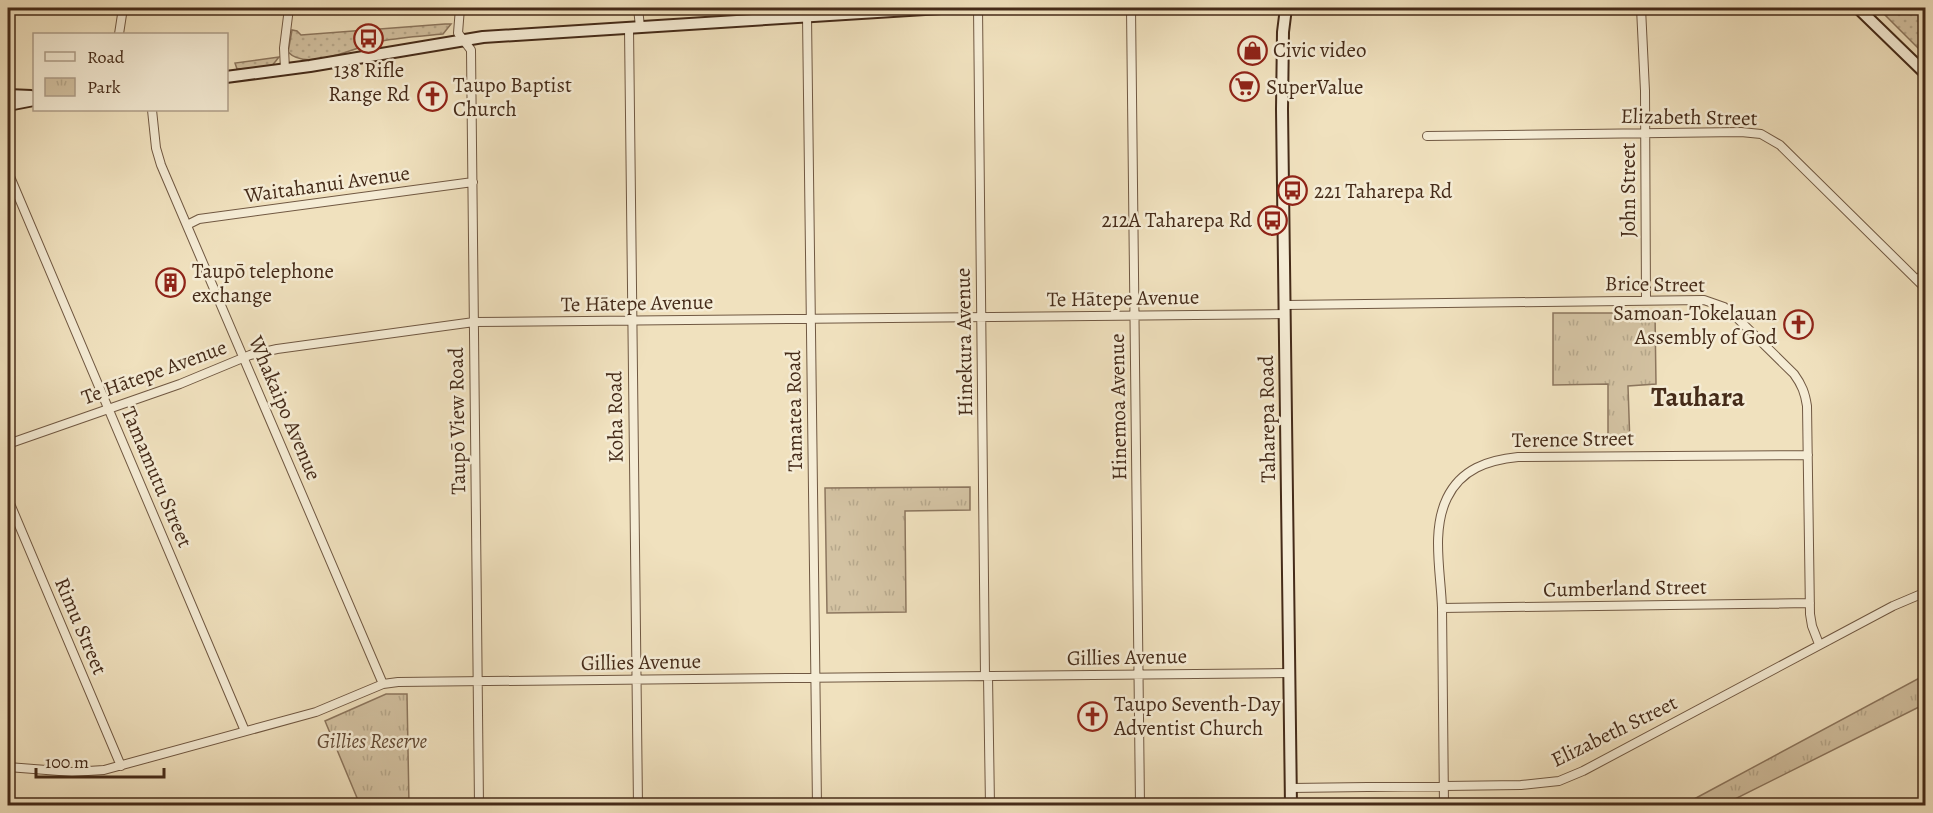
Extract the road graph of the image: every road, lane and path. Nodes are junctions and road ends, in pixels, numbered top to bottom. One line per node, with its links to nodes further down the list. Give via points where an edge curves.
1 (123, 8): 16 (street)
2 (289, 8): 18 (street)
3 (460, 8): 17 (street, Taupō View Road, via 458,33)
4 (638, 8): 14 (street, Koha Road)
5 (941, 8): 12 (street)
6 (978, 8): 37 (street, Hinekura Avenue)
7 (1131, 8): 36 (street, Hinemoa Avenue)
8 (1279, 8): 15 (street, Taharepa Road)
9 (1286, 8): 15 (street, Taharepa Road)
10 (1641, 8): 26 (street, John Street)
11 (1858, 8): 19 (street)
12 (829, 12): 13 (street)
13 (807, 16): 14 (street); 38 (street, Tamatea Road)
14 (634, 28): 17 (street); 39 (street, Koha Road)
15 (1283, 32): 35 (street, Taharepa Road)
16 (119, 33)
17 (463, 39): 18 (street); 29 (street, Taupō View Road, via 471,50)
18 (285, 70): 20 (street)
19 (1926, 74)
20 (228, 77)
21 (8, 95): 22 (street)
22 (33, 98)
23 (33, 98): 24 (street)
24 (8, 105)
25 (152, 111): 30 (street, Whakaipo Avenue, via 161,165)
26 (1645, 133): 27 (street, Elizabeth Street); 32 (street, Elizabeth Street, via 1752,132 1770,139); 34 (street, John Street)
27 (1427, 136)
28 (8, 172): 42 (street, Tamamutu Street)
29 (473, 182): 30 (street, Waitahanui Avenue, via 200,219); 40 (street, Taupō View Road)
30 (187, 225): 41 (street, Whakaipo Avenue)
31 (1926, 272): 32 (street)
32 (1917, 280): 33 (street, Elizabeth Street)
33 (1926, 289)
34 (1646, 300): 35 (street, Brice Street); 44 (street, Brice Street, via 1704,300 1734,315 1802,385 1807,406)
35 (1285, 309): 36 (street, Te Hātepe Avenue); 50 (street, Taharepa Road)
36 (1135, 316): 37 (street, Te Hātepe Avenue); 51 (street, Hinemoa Avenue)
37 (982, 317): 38 (street, Te Hātepe Avenue); 52 (street, Hinekura Avenue)
38 (811, 319): 39 (street, Te Hātepe Avenue); 53 (street, Tamatea Road)
39 (632, 321): 40 (street, Te Hātepe Avenue); 54 (street, Koha Road)
40 (474, 322): 41 (street, Te Hātepe Avenue); 55 (street, Taupō View Road)
41 (244, 357): 42 (street, Te Hātepe Avenue); 56 (street, Whakaipo Avenue)
42 (108, 409): 43 (street, Te Hātepe Avenue); 57 (street, Tamamutu Street)
43 (8, 444)
44 (1808, 455): 47 (street, Brice Street); 48 (street, Terence Street, via 1518,457 1474,467 1454,487 1443,508 1438,535)
45 (8, 499): 58 (street, Rimu Street)
46 (1926, 592): 49 (street, Elizabeth Street)
47 (1810, 603): 48 (street, Cumberland Street); 49 (street, Brice Street)
48 (1442, 608): 60 (street, Terence Street)
49 (1819, 644): 60 (street, Elizabeth Street, via 1565,778 1541,784)
50 (1289, 673): 51 (street, Gillies Avenue); 61 (street, Taharepa Road)
51 (1138, 674): 52 (street, Gillies Avenue); 66 (street, Hinemoa Avenue)
52 (986, 676): 53 (street, Gillies Avenue); 65 (street, Hinekura Avenue)
53 (815, 678): 54 (street, Gillies Avenue); 64 (street, Tamatea Road)
54 (637, 680): 55 (street, Gillies Avenue); 63 (street, Koha Road)
55 (478, 682): 56 (street, Gillies Avenue); 62 (street, Taupō View Road)
56 (383, 684): 57 (street, Gillies Avenue, via 316,711)
57 (245, 731): 58 (street, Gillies Avenue)
58 (121, 766): 59 (street, Gillies Avenue, via 81,772)
59 (8, 767)
60 (1444, 786): 61 (street, Elizabeth Street); 68 (street, Terence Street)
61 (1291, 788): 67 (street, Taharepa Road)
62 (479, 806)
63 (638, 806)
64 (817, 806)
65 (990, 806)
66 (1140, 806)
67 (1291, 806)
68 (1444, 806)

